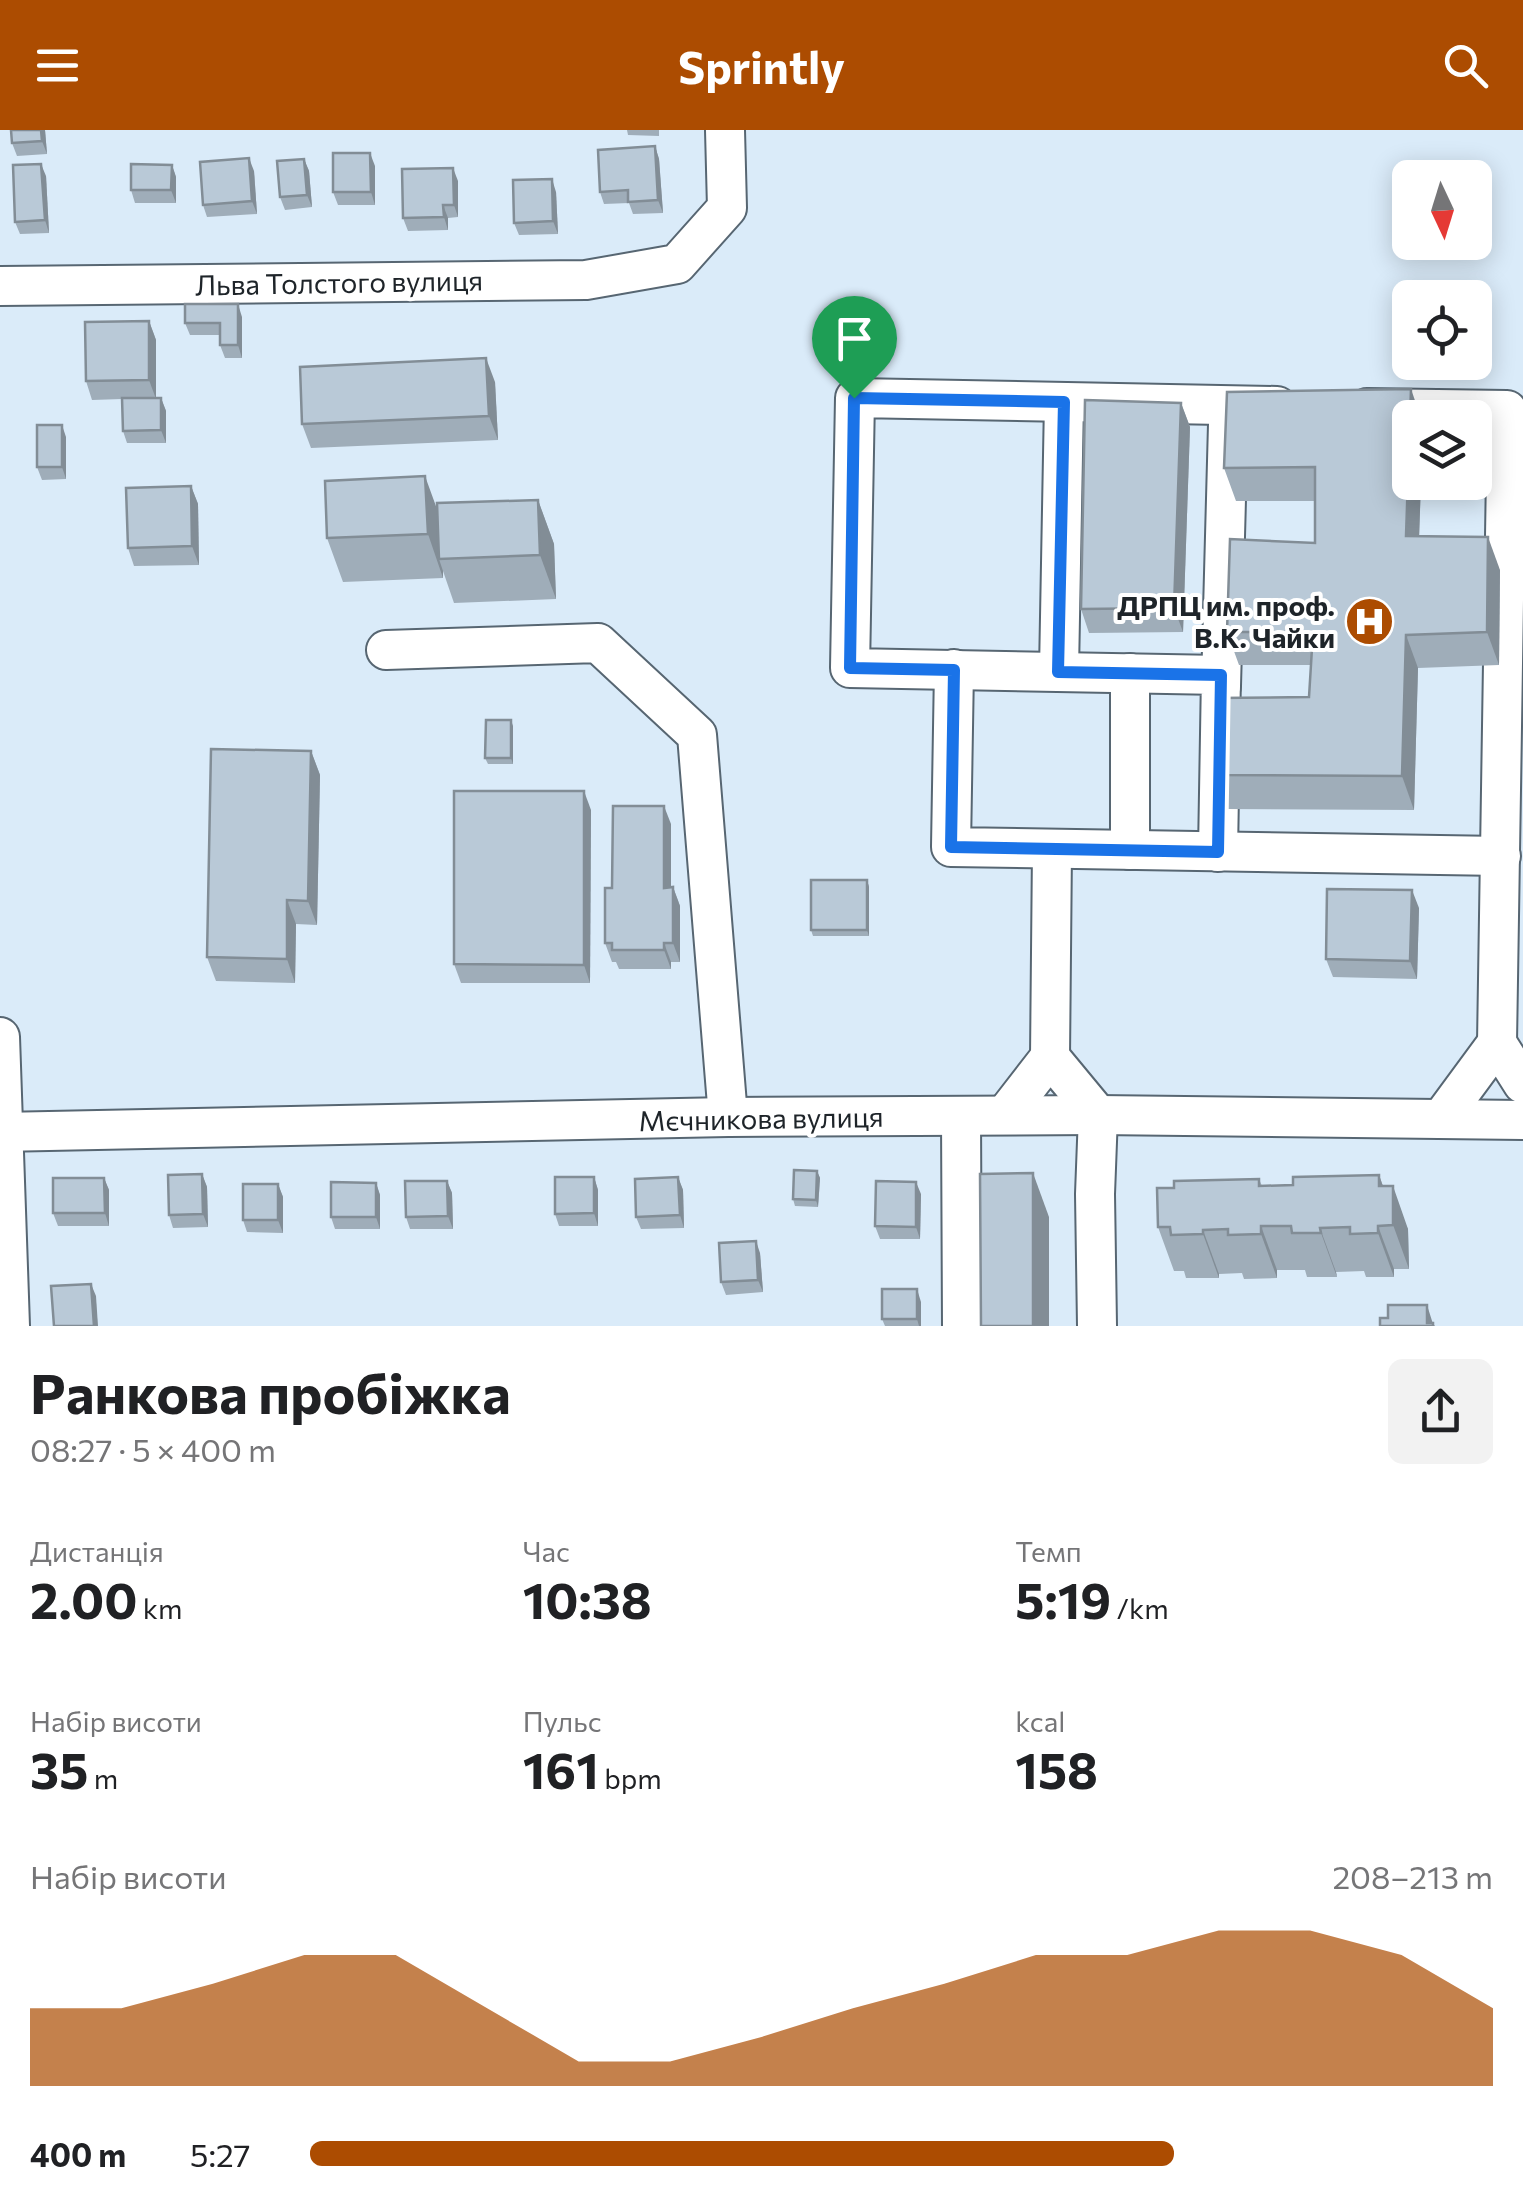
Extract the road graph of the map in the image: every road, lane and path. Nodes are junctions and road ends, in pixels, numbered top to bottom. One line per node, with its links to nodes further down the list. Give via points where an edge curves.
1 (726, 130): 2 (street, Льва Толстого вулиця, via 727,208 677,264 586,280)
2 (0, 286)
3 (1064, 402): 4 (street); 6 (street, via 854,398 850,668); 7 (street)
4 (1228, 406): 9 (street); 13 (street, via 1507,410)
5 (386, 650): 21 (street, via 598,643 697,735)
6 (954, 670): 7 (street); 10 (street, via 951,847)
7 (1058, 672): 8 (street)
8 (1130, 673): 9 (street, via 1221,675); 11 (street)
9 (1221, 686): 12 (street)
10 (1052, 849): 11 (street); 16 (street)
11 (1130, 850): 12 (street)
12 (1218, 852): 13 (street)
13 (1501, 856): 15 (street)
14 (0, 1037): 24 (street)
15 (1497, 1043): 17 (street); 22 (street)
16 (1050, 1056): 18 (street); 20 (street)
17 (1523, 1084)
18 (1098, 1115): 20 (street, Мєчникова вулиця); 22 (street, Мєчникова вулиця); 27 (street)
19 (961, 1116): 20 (street, Мєчникова вулиця); 21 (street, Мєчникова вулиця); 26 (street)
20 (1005, 1116)
21 (728, 1117): 24 (street, Мєчникова вулиця)
22 (1441, 1118): 23 (street, Мєчникова вулиця)
23 (1523, 1120)
24 (2, 1132): 25 (street)
25 (10, 1326)
26 (962, 1326)
27 (1097, 1326)

